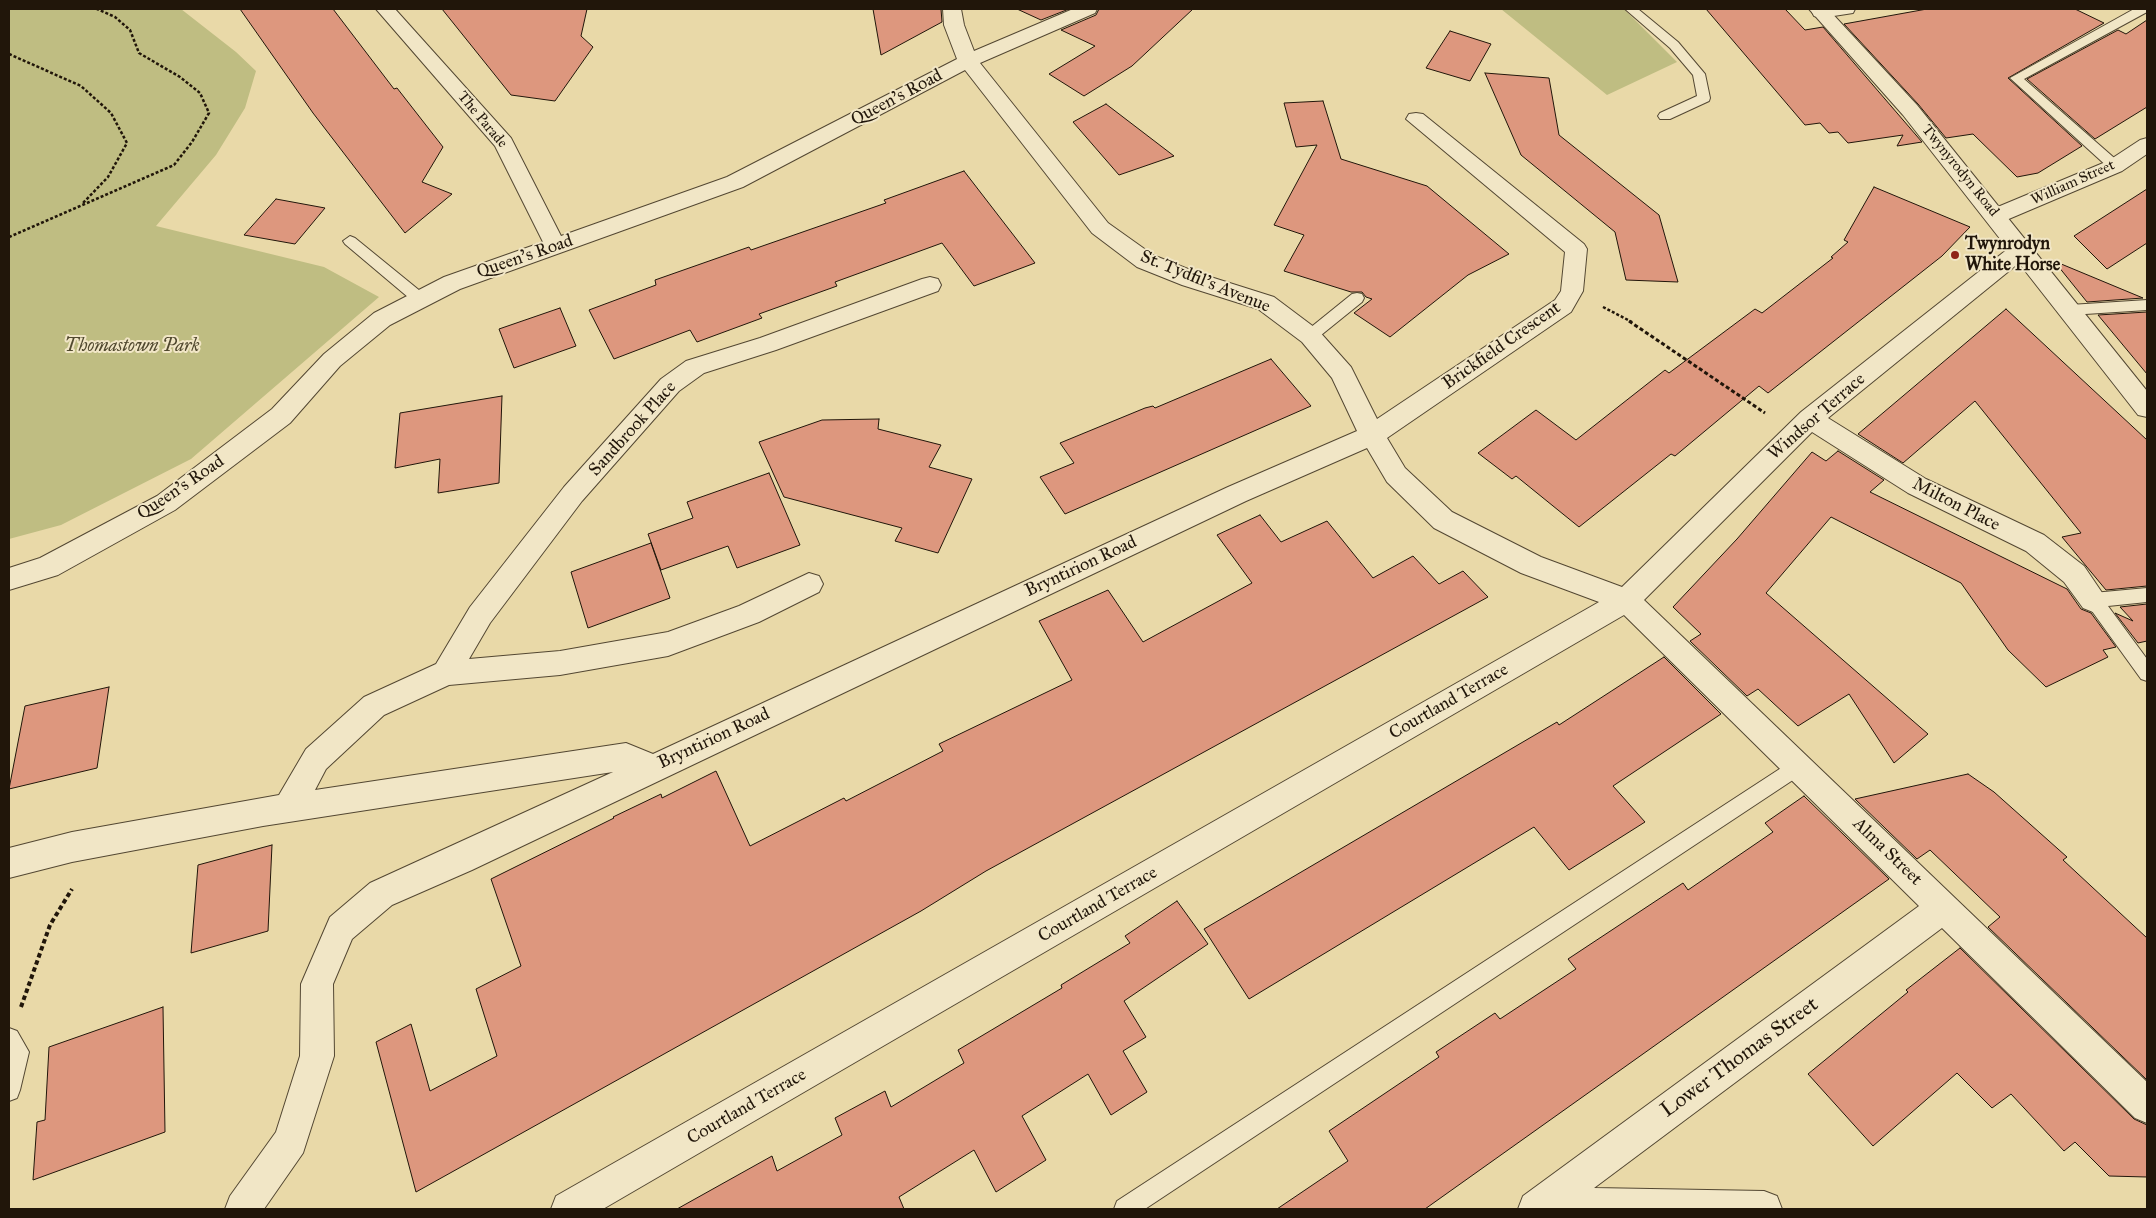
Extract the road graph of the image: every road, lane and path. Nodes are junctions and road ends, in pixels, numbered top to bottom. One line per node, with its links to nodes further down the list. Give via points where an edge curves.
1 (97, 9): 15 (path, via 115,17 130,30 139,53 200,93 209,113 174,165)
2 (385, 9): 19 (street, The Parade, via 504,143)
3 (952, 9): 10 (street, St. Tydfil's Avenue, via 954,25)
4 (1088, 9): 10 (street, Queen's Road)
5 (1631, 9): 11 (lane, via 1674,45 1699,74 1704,98)
6 (1846, 9): 8 (street)
7 (2143, 9): 14 (lane, via 2016,78)
8 (1820, 10): 16 (street, Twynyrodyn Road, via 1910,110)
9 (9, 54): 15 (path, via 81,86 111,113 127,143 108,177)
10 (968, 61): 19 (street, Queen's Road, via 735,182); 27 (street, St. Tydfil's Avenue, via 1100,228 1145,261 1190,280 1266,304)
11 (1664, 116)
12 (1416, 119): 30 (street, Brickfield Crescent, via 1576,249 1572,291 1563,306)
13 (2147, 146): 14 (street, William Street)
14 (2115, 166): 16 (street, William Street)
15 (81, 205): 17 (path)
16 (1996, 216): 20 (street, Twynyrodyn Road)
17 (9, 237)
18 (350, 241): 23 (lane)
19 (556, 247): 23 (street, Queen's Road, via 452,283)
20 (2022, 249): 25 (street, Twynyrodyn Road); 29 (street, Windsor Terrace)
21 (930, 285): 36 (street, Sandbrook Place, via 695,367 670,385 561,509 480,615)
22 (1357, 298): 27 (lane)
23 (420, 299): 31 (street, Queen's Road, via 382,319 332,360 281,416 166,503 48,567)
24 (2147, 305): 25 (lane)
25 (2070, 310): 28 (street, Twynyrodyn Road)
26 (1632, 322): 29 (path)
27 (1310, 336): 30 (street, St. Tydfil's Avenue, via 1342,372)
28 (2147, 408)
29 (1802, 426): 34 (street, Windsor Terrace); 35 (street, Milton Place, via 2035,543 2074,574)
30 (1372, 435): 34 (street, St. Tydfil's Avenue, via 1396,475 1443,520 1531,565); 39 (street, Bryntirion Road, via 1236,494)
31 (9, 579)
32 (809, 584): 36 (street, via 749,614 668,644 560,663)
33 (2147, 595): 35 (lane)
34 (1626, 600): 38 (street, Alma Street); 49 (street, Courtland Terrace)
35 (2093, 600): 37 (lane)
36 (446, 673): 40 (street, via 374,706 316,759)
37 (2147, 673)
38 (1798, 766): 43 (street, Alma Street); 50 (lane)
39 (652, 768): 40 (street, via 626,757); 48 (street, Bryntirion Road, via 461,860 381,894 341,928 318,984 316,1056 291,1141)
40 (288, 809): 41 (street)
41 (102, 841): 42 (street); 44 (path, via 50,925)
42 (9, 863)
43 (1944, 907): 46 (street, Alma Street); 47 (street, Lower Thomas Street)
44 (10, 1038): 45 (lane, via 18,1052)
45 (9, 1090)
46 (2147, 1106)
47 (1539, 1207): 51 (street)
48 (243, 1209)
49 (569, 1209)
50 (1124, 1209)
51 (1764, 1209)

